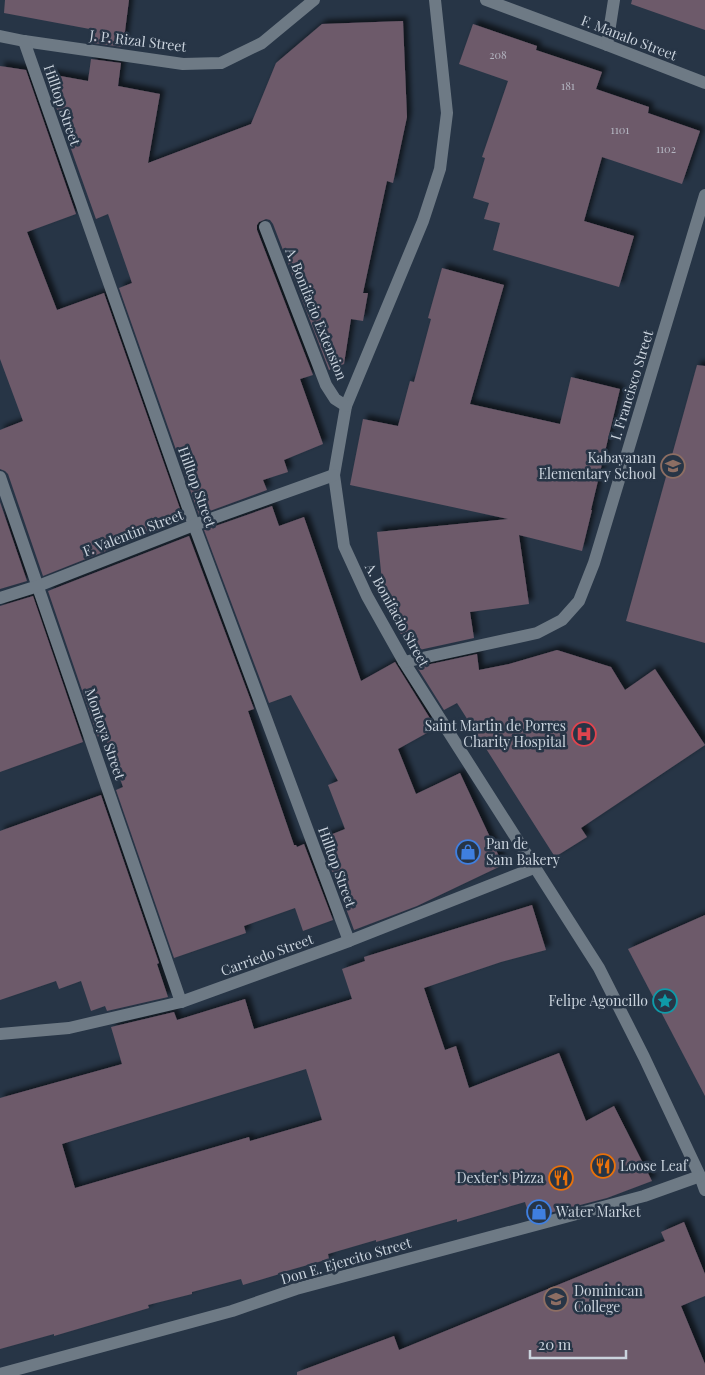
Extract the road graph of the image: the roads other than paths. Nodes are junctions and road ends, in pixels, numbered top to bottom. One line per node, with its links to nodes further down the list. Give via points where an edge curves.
1 (314, 0): 6 (street, J. P. Rizal Street, via 262,43 221,63 183,64)
2 (435, 0): 11 (street, A. Bonifacio Street, via 448,113 440,169 423,222)
3 (486, 0): 7 (street, F. Manalo Street)
4 (614, 0): 7 (street)
5 (0, 36): 6 (street, J. P. Rizal Street)
6 (24, 41): 14 (street, Hilltop Street)
7 (607, 45): 8 (street, F. Manalo Street)
8 (705, 83)
9 (705, 195): 17 (street, I. Francisco Street, via 580,601 562,620 537,633)
10 (265, 227): 11 (street, A. Bonifacio Extension, via 326,385 335,399)
11 (346, 406): 12 (street, A. Bonifacio Street)
12 (334, 476): 14 (street, F. Valentin Street); 17 (street, A. Bonifacio Street, via 344,546 367,596)
13 (0, 477): 15 (street, Montoya Street)
14 (194, 525): 15 (street, F. Valentin Street); 19 (street, Hilltop Street)
15 (38, 586): 16 (street, F. Valentin Street); 20 (street, Montoya Street)
16 (0, 598)
17 (404, 662): 18 (street, A. Bonifacio Street)
18 (534, 868): 19 (street, Carriedo Street); 22 (street, A. Bonifacio Street, via 599,968)
19 (349, 941): 20 (street, Carriedo Street)
20 (181, 1002): 21 (street, Carriedo Street, via 70,1028)
21 (0, 1034)
22 (700, 1176): 23 (street, A. Bonifacio Street); 24 (street, Don E. Ejercito Street, via 644,1196 296,1289 232,1311)
23 (705, 1190)
24 (0, 1374)

